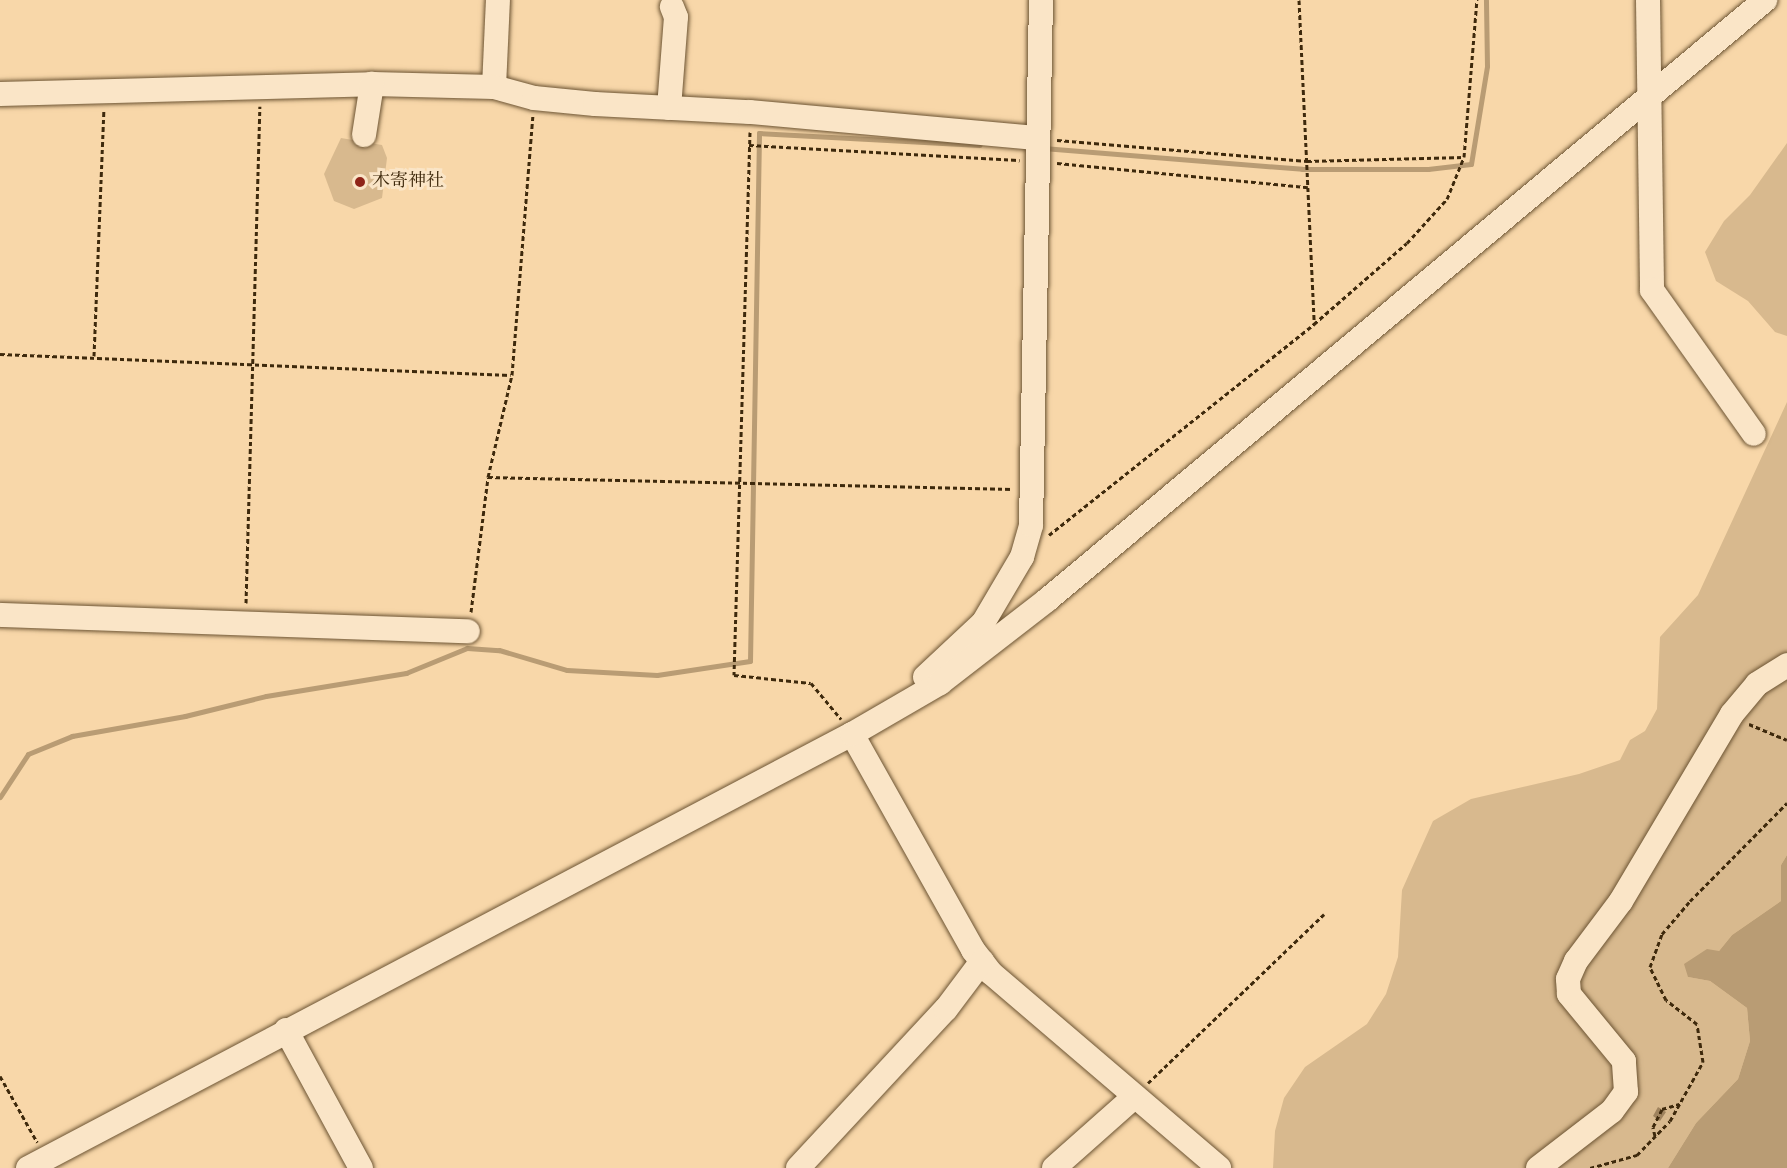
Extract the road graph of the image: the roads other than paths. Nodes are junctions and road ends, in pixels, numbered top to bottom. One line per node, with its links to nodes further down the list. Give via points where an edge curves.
1 (498, 0): 7 (street)
2 (1041, 0): 12 (street)
3 (1648, 0): 9 (street)
4 (1765, 0): 9 (street)
5 (672, 7): 10 (street, via 676,17)
6 (372, 84): 7 (street); 8 (street); 11 (street)
7 (494, 87): 10 (street, via 534,98)
8 (0, 94)
9 (1647, 99): 13 (street, via 1652,290); 17 (street, via 1047,600 940,683)
10 (669, 108): 12 (street)
11 (364, 135)
12 (1038, 138): 17 (street, via 1031,525 1022,557 983,623 930,673 896,696)
13 (1754, 434)
14 (0, 615): 15 (street)
15 (468, 631)
16 (1787, 665): 27 (street, via 1757,684 1732,714 1621,901 1576,961 1568,979 1569,994 1624,1061 1626,1092 1612,1111)
17 (900, 706): 18 (street)
18 (852, 734): 19 (street); 20 (street)
19 (982, 961): 21 (street, via 1037,1015); 24 (street, via 938,1018)
20 (286, 1030): 22 (street); 23 (street)
21 (1134, 1097): 25 (street); 26 (street)
22 (37, 1163)
23 (362, 1168)
24 (798, 1168)
25 (1054, 1168)
26 (1219, 1168)
27 (1538, 1168)

